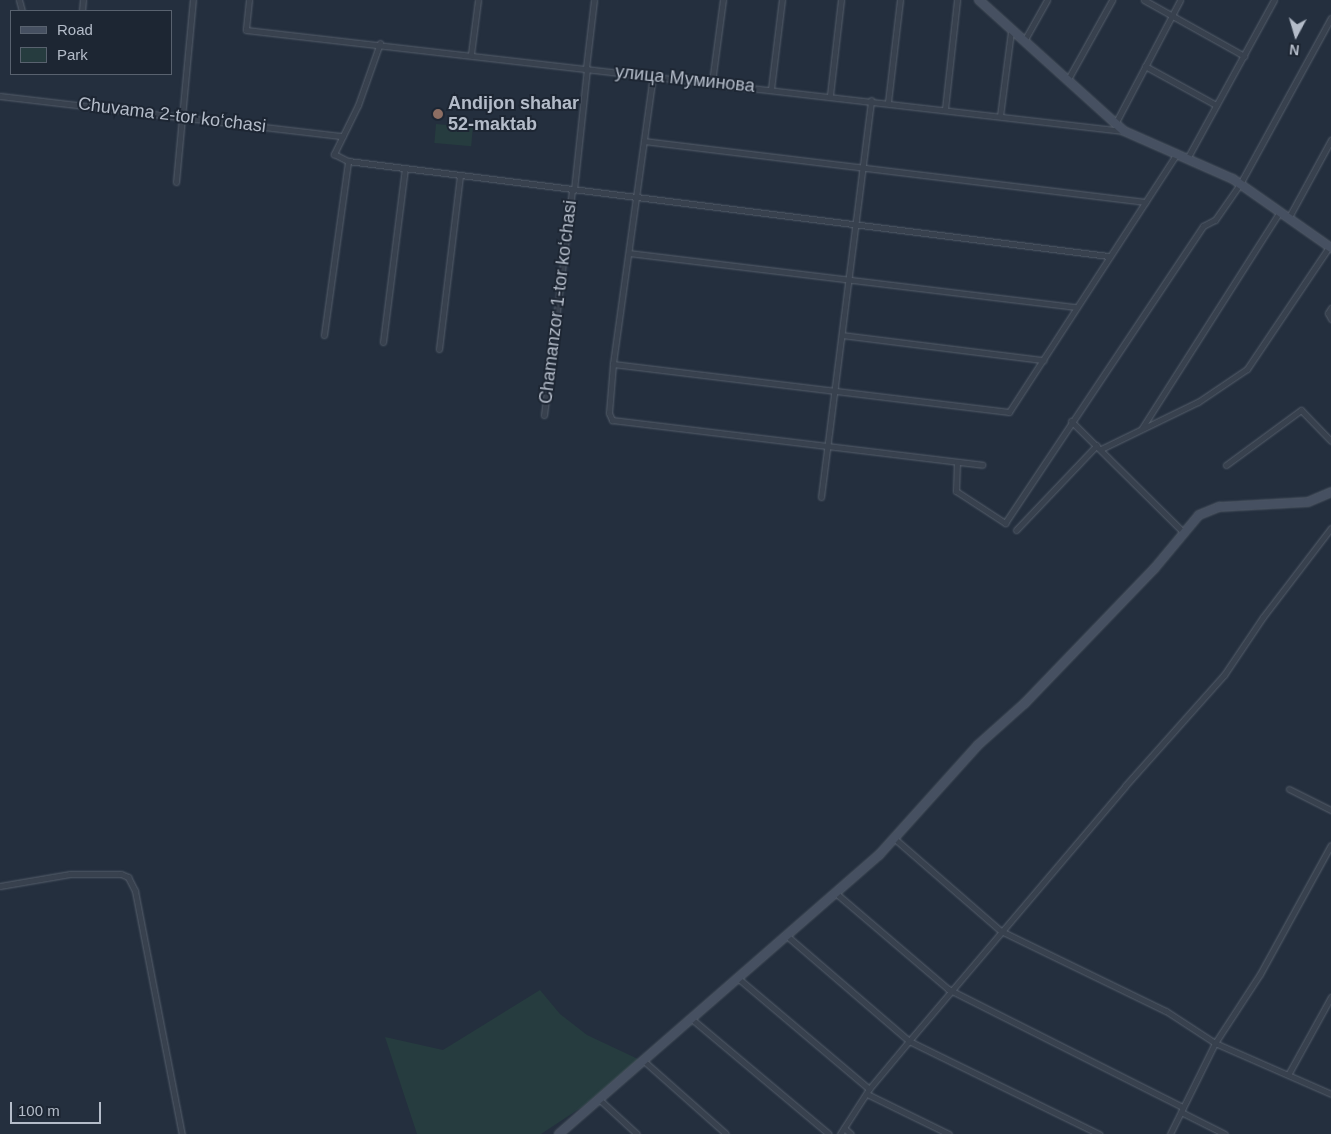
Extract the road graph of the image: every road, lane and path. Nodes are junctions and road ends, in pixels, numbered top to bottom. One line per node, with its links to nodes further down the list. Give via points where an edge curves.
1 (193, 0): 35 (street)
2 (249, 0): 20 (street, улица Муминова, via 246,30)
3 (478, 0): 21 (street)
4 (594, 0): 24 (street, Chamanzor 1-tor koʻchasi)
5 (723, 0): 27 (street)
6 (782, 0): 28 (street)
7 (841, 0): 29 (street)
8 (900, 0): 32 (street)
9 (957, 0): 34 (street)
10 (1046, 0): 19 (street)
11 (1112, 0): 26 (street)
12 (1144, 0): 16 (street)
13 (1180, 0): 16 (street)
14 (1274, 0): 22 (street)
15 (981, 1): 18 (street)
16 (1171, 15): 22 (street); 23 (street)
17 (1331, 18): 49 (street)
18 (1012, 31): 19 (street); 36 (street)
19 (1024, 41): 26 (street)
20 (380, 43): 21 (street, улица Муминова); 39 (street)
21 (471, 54): 24 (street, улица Муминова)
22 (1244, 56): 33 (street)
23 (1145, 66): 33 (street); 37 (street)
24 (586, 69): 25 (street, улица Муминова); 50 (street, Chamanzor 1-tor koʻchasi)
25 (653, 75): 27 (street, улица Муминова); 41 (street)
26 (1067, 81): 37 (street)
27 (712, 82): 28 (street, улица Муминова)
28 (771, 89): 29 (street, улица Муминова)
29 (830, 95): 31 (street, улица Муминова)
30 (0, 96): 35 (street, Chuvama 2-tor koʻchasi)
31 (871, 100): 32 (street, улица Муминова); 45 (street)
32 (888, 102): 34 (street, улица Муминова)
33 (1216, 105): 43 (street)
34 (945, 109): 36 (street, улица Муминова)
35 (183, 116): 39 (street, Chuvama 2-tor koʻchasi); 48 (street)
36 (1000, 116): 38 (street, улица Муминова)
37 (1116, 124): 38 (street)
38 (1124, 131): 42 (street)
39 (343, 136): 44 (street, via 334,154)
40 (1331, 140): 54 (street)
41 (644, 141): 45 (street); 51 (street)
42 (1177, 152): 43 (street); 52 (street)
43 (1188, 157): 49 (street)
44 (348, 161): 46 (street); 63 (street)
45 (862, 167): 52 (street); 55 (street)
46 (405, 169): 47 (street); 65 (street)
47 (460, 176): 50 (street); 66 (street)
48 (176, 182)
49 (1240, 184): 53 (street); 71 (street, via 1216,220 1203,226)
50 (573, 190): 51 (street); 70 (street, Chamanzor 1-tor koʻchasi)
51 (637, 196): 55 (street); 57 (street)
52 (1145, 202): 58 (street)
53 (1280, 211): 54 (street); 72 (street)
54 (1289, 217): 56 (street)
55 (855, 224): 58 (street); 59 (street)
56 (1330, 247): 72 (street, via 1247,369 1198,402)
57 (629, 253): 59 (street); 68 (street)
58 (1109, 256): 60 (street)
59 (849, 279): 60 (street); 64 (street)
60 (1076, 307): 67 (street)
61 (1331, 308): 62 (street, via 1328,313)
62 (1331, 320)
63 (324, 335)
64 (842, 335): 67 (street); 69 (street)
65 (383, 342)
66 (439, 349)
67 (1042, 360): 69 (street, via 1009,412)
68 (613, 364): 69 (street); 75 (street, via 608,414 612,420)
69 (834, 393): 75 (street)
70 (544, 415)
71 (1071, 421): 74 (street); 76 (street, via 1005,523 956,491)
72 (1141, 430): 74 (street)
73 (1331, 441): 78 (street, via 1301,410)
74 (1099, 447): 82 (street); 83 (street)
75 (827, 448): 76 (street); 80 (street)
76 (957, 462): 77 (street)
77 (982, 465)
78 (1226, 465)
79 (1331, 492): 83 (street, via 1308,502 1289,505 1211,509 1199,514)
80 (821, 497)
81 (1331, 528): 90 (street, via 1263,617 1224,675)
82 (1016, 530)
83 (1182, 532): 86 (street, via 1154,569 1026,703 972,752)
84 (1289, 789): 85 (street)
85 (1331, 810)
86 (894, 839): 89 (street); 90 (street)
87 (1331, 845): 97 (street, via 1260,974)
88 (0, 886): 105 (street, via 70,874 128,877 135,891)
89 (838, 895): 91 (street); 93 (street)
90 (1001, 931): 93 (street); 97 (street, via 1166,1011)
91 (787, 936): 92 (street); 96 (street)
92 (739, 979): 95 (street); 100 (street)
93 (952, 990): 96 (street); 103 (street)
94 (1331, 997): 99 (street)
95 (693, 1020): 98 (street); 109 (street)
96 (909, 1041): 100 (street); 113 (street)
97 (1215, 1043): 99 (street); 103 (street)
98 (645, 1062): 102 (street); 108 (street)
99 (1289, 1073): 101 (street)
100 (868, 1092): 104 (street); 112 (street)
101 (1331, 1094)
102 (600, 1100): 106 (street); 107 (street)
103 (1182, 1109): 114 (street); 115 (street)
104 (844, 1128): 110 (street); 111 (street)
105 (182, 1134)
106 (559, 1134)
107 (637, 1134)
108 (726, 1134)
109 (830, 1134)
110 (840, 1134)
111 (851, 1134)
112 (949, 1134)
113 (1099, 1134)
114 (1170, 1134)
115 (1225, 1134)

